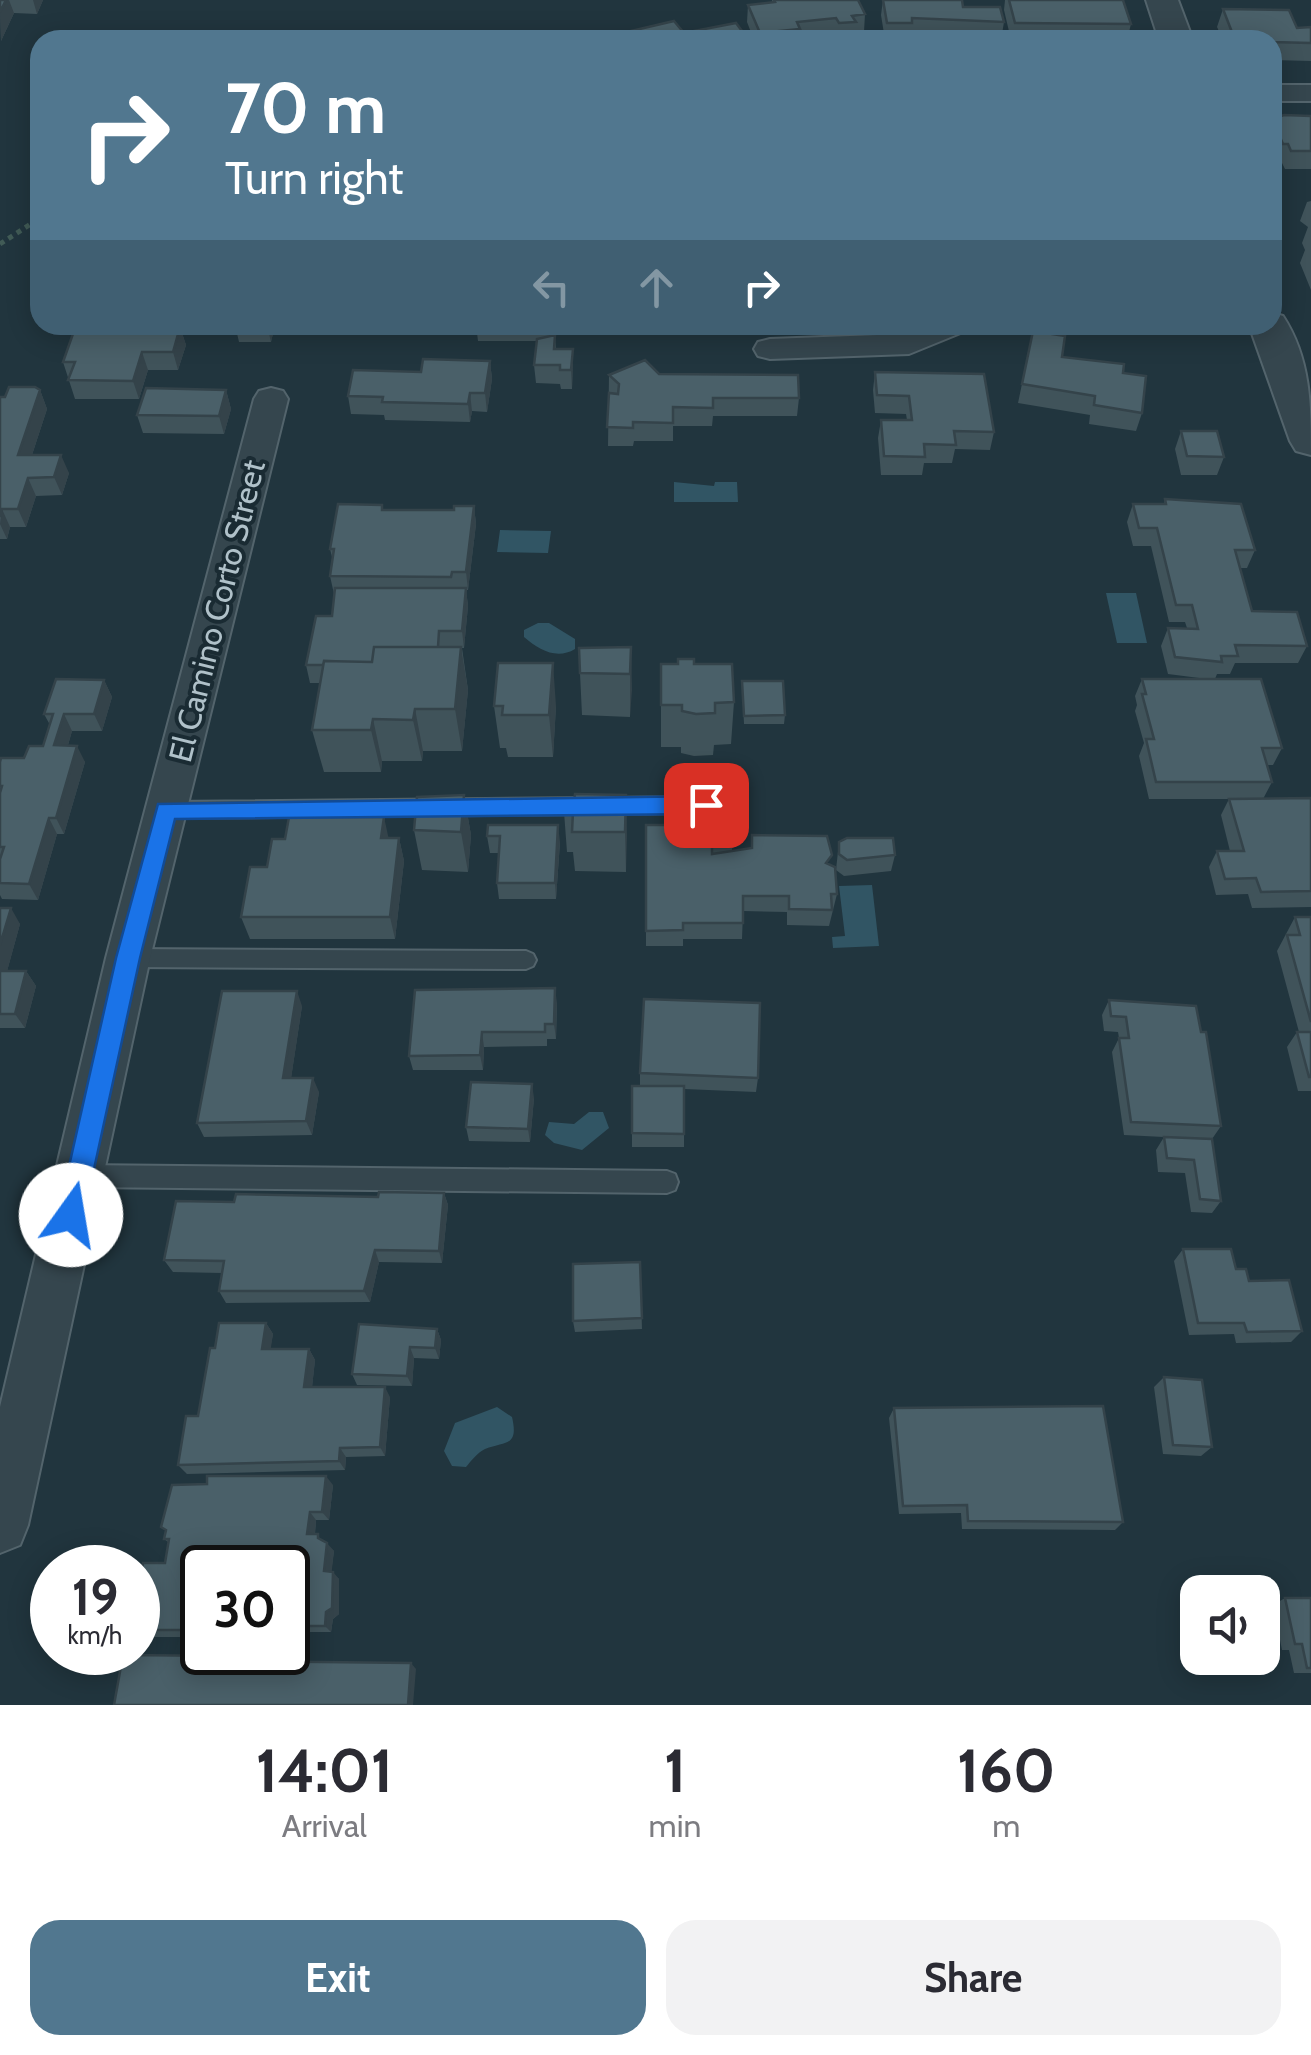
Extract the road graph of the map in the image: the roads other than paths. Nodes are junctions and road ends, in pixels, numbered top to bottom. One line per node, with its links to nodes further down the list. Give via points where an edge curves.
1 (1162, 0): 2 (street)
2 (1172, 30)
3 (1282, 93): 4 (street)
4 (1311, 94)
5 (929, 335): 7 (street, via 909,344)
6 (1272, 335): 9 (street)
7 (770, 349)
8 (271, 399): 11 (street, El Camino Corto Street)
9 (1311, 440)
10 (706, 805): 11 (lane)
11 (166, 810): 12 (street, El Camino Corto Street)
12 (128, 958): 13 (lane); 14 (street, El Camino Corto Street)
13 (526, 960)
14 (80, 1176): 15 (lane); 16 (street, El Camino Corto Street)
15 (667, 1182)
16 (0, 1526)

